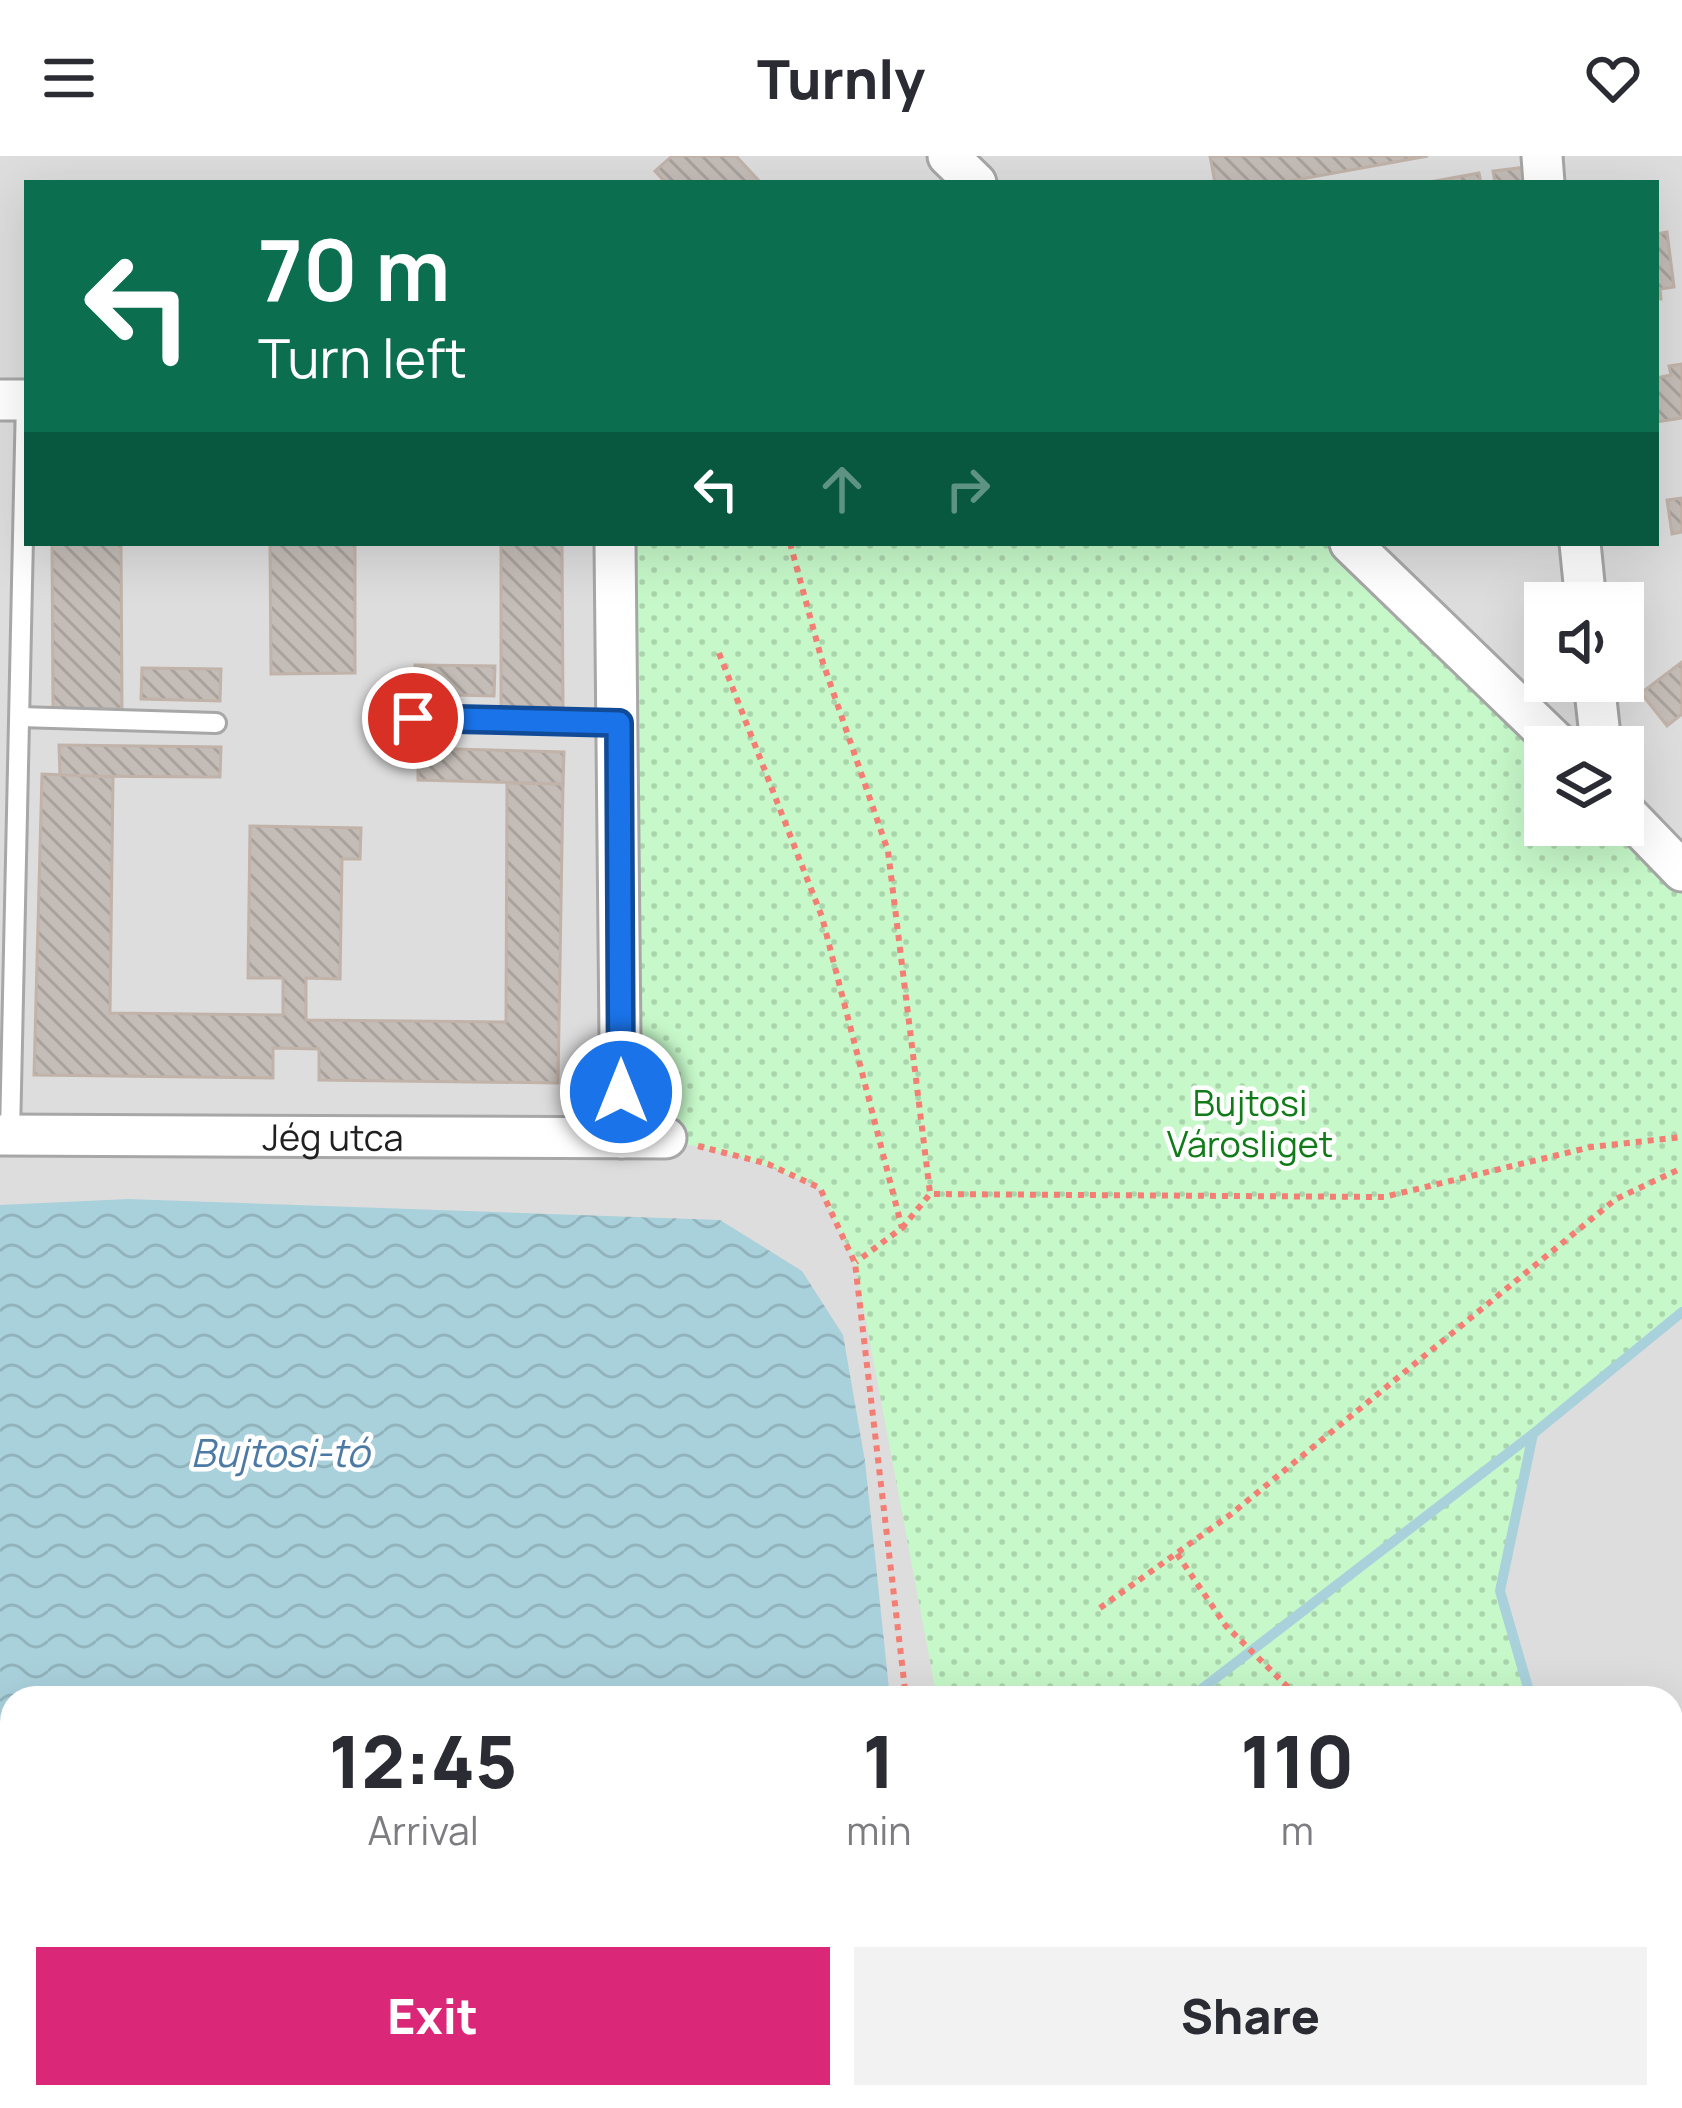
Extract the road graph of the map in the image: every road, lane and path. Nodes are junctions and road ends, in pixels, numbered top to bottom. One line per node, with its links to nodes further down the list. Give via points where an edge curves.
1 (948, 156): 2 (street)
2 (973, 180)
3 (24, 506): 10 (lane)
4 (615, 546): 13 (street)
5 (791, 546): 22 (path, via 888,851)
6 (1353, 546): 14 (street)
7 (1580, 546): 8 (street)
8 (1584, 582)
9 (719, 653): 23 (path, via 822,917)
10 (20, 717): 12 (lane); 17 (lane)
11 (413, 718): 13 (lane)
12 (216, 723)
13 (619, 723): 19 (street)
14 (1539, 726)
15 (1644, 832): 16 (street)
16 (1682, 871)
17 (5, 1135): 19 (street, Jég utca)
18 (1682, 1137): 22 (path, via 1591,1147 1384,1197)
19 (621, 1138): 20 (street, Jég utca)
20 (667, 1138): 24 (path, via 768,1164 820,1187)
21 (1682, 1168): 25 (path, via 1616,1199)
22 (930, 1194): 23 (path)
23 (902, 1228): 24 (path)
24 (855, 1263): 27 (path)
25 (1177, 1554): 26 (path); 28 (path, via 1226,1626)
26 (1100, 1608)
27 (905, 1686)
28 (1287, 1686)

